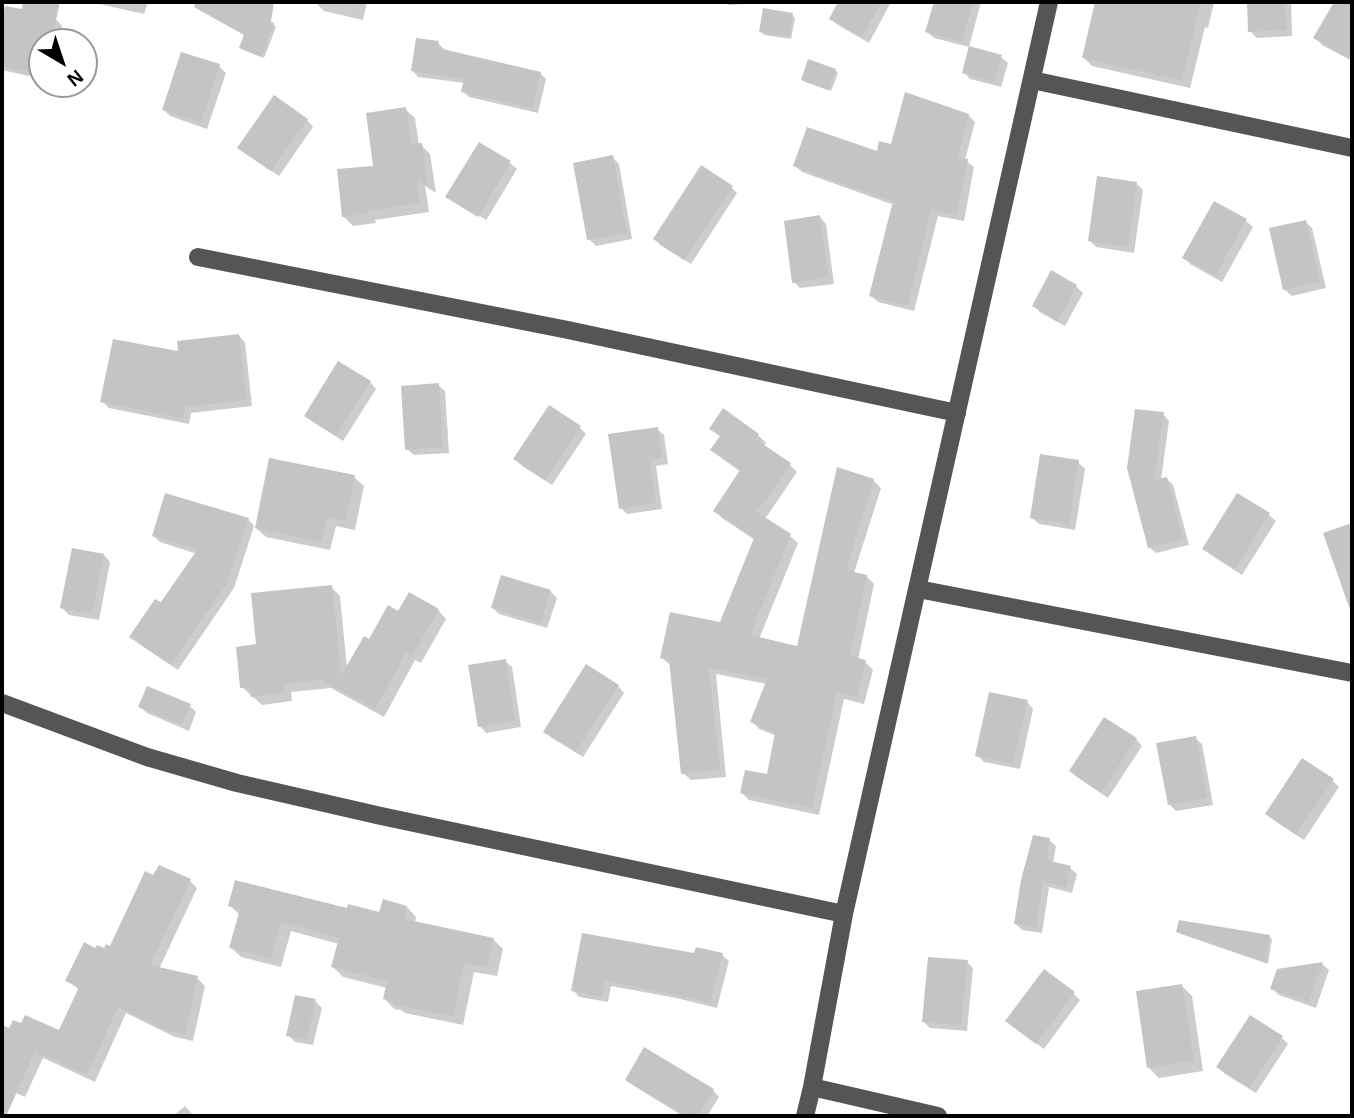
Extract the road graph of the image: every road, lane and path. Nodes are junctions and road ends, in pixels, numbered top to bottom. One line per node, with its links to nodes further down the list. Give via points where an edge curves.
1 (1049, 2): 2 (street)
2 (1032, 80): 3 (street); 5 (street)
3 (1352, 148)
4 (198, 257): 5 (street)
5 (957, 413): 6 (street)
6 (918, 589): 7 (street); 9 (street)
7 (1352, 673)
8 (2, 703): 9 (street, via 147,757 237,783)
9 (844, 914): 10 (street)
10 (812, 1087): 11 (street); 12 (street)
11 (805, 1116)
12 (938, 1116)

